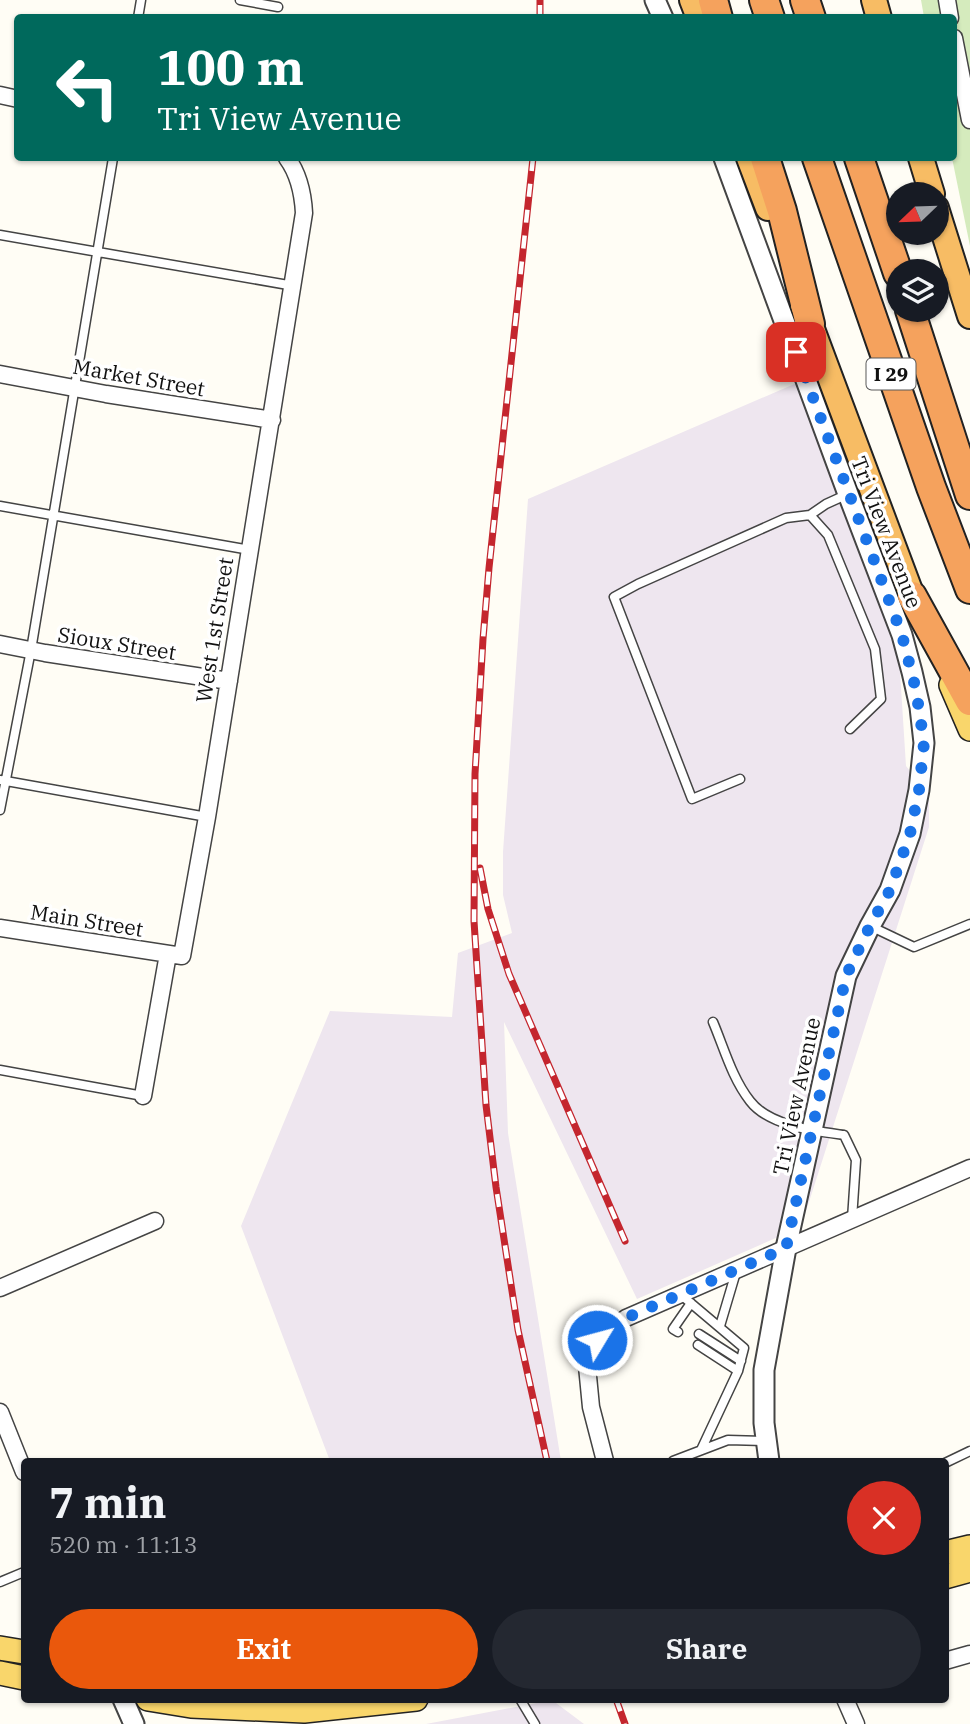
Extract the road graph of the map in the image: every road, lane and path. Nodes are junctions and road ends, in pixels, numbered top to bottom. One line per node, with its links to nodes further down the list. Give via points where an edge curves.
1 (240, 0): 2 (lane)
2 (278, 7)
3 (957, 53): 4 (street)
4 (970, 120)
5 (112, 161): 16 (lane)
6 (288, 161): 19 (street, West 1st Street, via 303,196 304,213)
7 (725, 161): 28 (street, Tri View Avenue)
8 (750, 161): 23 (highway)
9 (766, 161): 23 (highway)
10 (818, 161): 34 (highway, I 29)
11 (922, 161): 13 (highway)
12 (863, 167): 17 (highway); 18 (highway)
13 (928, 182)
14 (0, 235): 16 (lane)
15 (948, 245): 20 (highway)
16 (97, 251): 19 (lane); 25 (lane)
17 (893, 259)
18 (900, 259)
19 (294, 286): 26 (street, West 1st Street)
20 (970, 316)
21 (914, 322): 29 (highway, I 29)
22 (926, 322): 27 (highway)
23 (810, 324): 35 (highway)
24 (0, 374): 25 (street, Market Street)
25 (74, 388): 26 (street, Market Street); 31 (lane)
26 (272, 420): 33 (street, West 1st Street)
27 (970, 439)
28 (848, 494): 32 (lane); 47 (street, Tri View Avenue, via 902,635 924,743 910,834 890,890)
29 (970, 495)
30 (0, 506): 31 (lane)
31 (53, 514): 33 (lane); 37 (lane)
32 (810, 515): 40 (lane, via 828,535 875,649 881,699); 42 (lane, via 786,518 614,597 692,799)
33 (250, 550): 38 (street, West 1st Street)
34 (970, 589)
35 (912, 596): 39 (highway); 41 (main road)
36 (0, 644): 37 (street, Sioux Street)
37 (31, 650): 38 (street, Sioux Street); 43 (lane)
38 (229, 681): 45 (street, West 1st Street)
39 (970, 701)
40 (850, 729)
41 (970, 729)
42 (740, 779)
43 (2, 781): 44 (lane); 45 (lane)
44 (0, 810)
45 (207, 817): 49 (street, West 1st Street, via 182,956)
46 (970, 924): 47 (lane, via 915,947)
47 (870, 926): 53 (street, Tri View Avenue, via 846,976)
48 (0, 928): 49 (street, Main Street)
49 (168, 954): 52 (street)
50 (713, 1022): 53 (lane, via 751,1103 771,1118)
51 (0, 1070): 52 (lane)
52 (143, 1096)
53 (812, 1131): 55 (lane, via 844,1135 856,1160); 57 (street, Tri View Avenue)
54 (970, 1168): 55 (street)
55 (852, 1219): 57 (street)
56 (155, 1221): 59 (street)
57 (786, 1248): 58 (street); 70 (street, Tri View Avenue, via 764,1370)
58 (737, 1269): 60 (street); 63 (lane)
59 (0, 1288)
60 (686, 1299): 61 (lane); 63 (lane); 73 (street, via 626,1318 597,1340 587,1366 591,1407)
61 (679, 1320): 62 (lane); 64 (lane, via 673,1329)
62 (687, 1326)
63 (720, 1326): 67 (lane, via 744,1348)
64 (678, 1332)
65 (699, 1334): 67 (lane)
66 (698, 1345): 68 (lane)
67 (741, 1361): 68 (lane)
68 (738, 1371): 71 (lane)
69 (0, 1412): 77 (street)
70 (766, 1441): 71 (lane, via 728,1440); 75 (street, Tri View Avenue)
71 (701, 1450): 74 (lane)
72 (970, 1451): 76 (lane)
73 (604, 1458)
74 (681, 1458)
75 (769, 1458)
76 (949, 1461)
77 (21, 1464)
78 (970, 1547): 79 (main road)
79 (949, 1552)
80 (970, 1570): 82 (main road)
81 (21, 1573): 83 (lane)
82 (949, 1576)
83 (0, 1582)
84 (0, 1648): 85 (main road)
85 (21, 1652)
86 (970, 1654): 87 (street)
87 (949, 1660)
88 (0, 1674): 89 (main road)
89 (21, 1678)
90 (125, 1703): 95 (street)
91 (173, 1703): 92 (main road, via 304,1711)
92 (379, 1703)
93 (522, 1703): 96 (lane)
94 (847, 1703): 97 (street)
95 (134, 1724)
96 (535, 1724)
97 (856, 1724)

